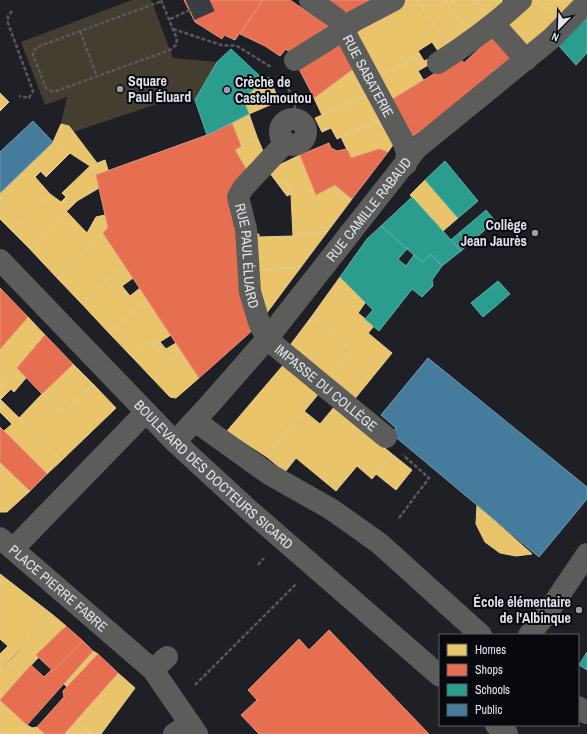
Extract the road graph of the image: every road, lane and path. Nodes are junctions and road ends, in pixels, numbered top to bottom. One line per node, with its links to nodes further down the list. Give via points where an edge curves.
1 (310, 0): 11 (street, RUE SABATERIE, via 336,18)
2 (394, 0): 11 (street, via 354,20)
3 (520, 0): 9 (street)
4 (161, 1): 8 (path); 12 (path)
5 (587, 2): 14 (street, RUE CAMILLE RABAUD)
6 (190, 10): 8 (path)
7 (12, 11): 19 (path, via 8,16 8,23 33,91 29,98)
8 (170, 19): 10 (path)
9 (494, 24): 14 (street); 15 (street)
10 (174, 29): 16 (path, via 221,45 236,46); 17 (path, via 178,39 170,50)
11 (343, 29): 13 (street); 21 (street, RUE SABATERIE, via 403,141 407,152)
12 (80, 31): 17 (path); 17 (path, via 37,47 34,50 36,62 46,88 51,91)
13 (295, 60)
14 (526, 60): 21 (street, RUE CAMILLE RABAUD, via 417,148)
15 (438, 63)
16 (273, 69)
17 (97, 77)
18 (284, 80): 20 (path, via 295,104)
19 (19, 96)
20 (295, 119): 23 (street, RUE PAUL ÉLUARD, via 302,122 306,134 298,144 286,142 243,188 238,197 246,229 250,292 258,322)
21 (406, 164): 23 (street, RUE CAMILLE RABAUD)
22 (0, 260): 24 (main road, BOULEVARD DES DOCTEURS SICARD)
23 (267, 339): 25 (street, RUE CAMILLE RABAUD); 26 (street, IMPASSE DU COLLÈGE)
24 (146, 412): 27 (main road, BOULEVARD DES DOCTEURS SICARD); 29 (street, PLACE PIERRE FABRE)
25 (195, 421): 27 (street, RUE CAMILLE RABAUD); 32 (street, via 269,474 330,509 371,537)
26 (386, 437): 28 (path, via 388,442 429,478)
27 (175, 442): 34 (main road, BOULEVARD DES DOCTEURS SICARD)
28 (399, 518)
29 (7, 544): 35 (street, PLACE PIERRE FABRE, via 160,664)
30 (587, 554): 33 (street)
31 (297, 582): 35 (path)
32 (480, 634)
33 (530, 634)
34 (439, 675)
35 (183, 694): 37 (street, PLACE PIERRE FABRE)
36 (497, 726): 38 (main road)
37 (187, 731)
38 (507, 734)

